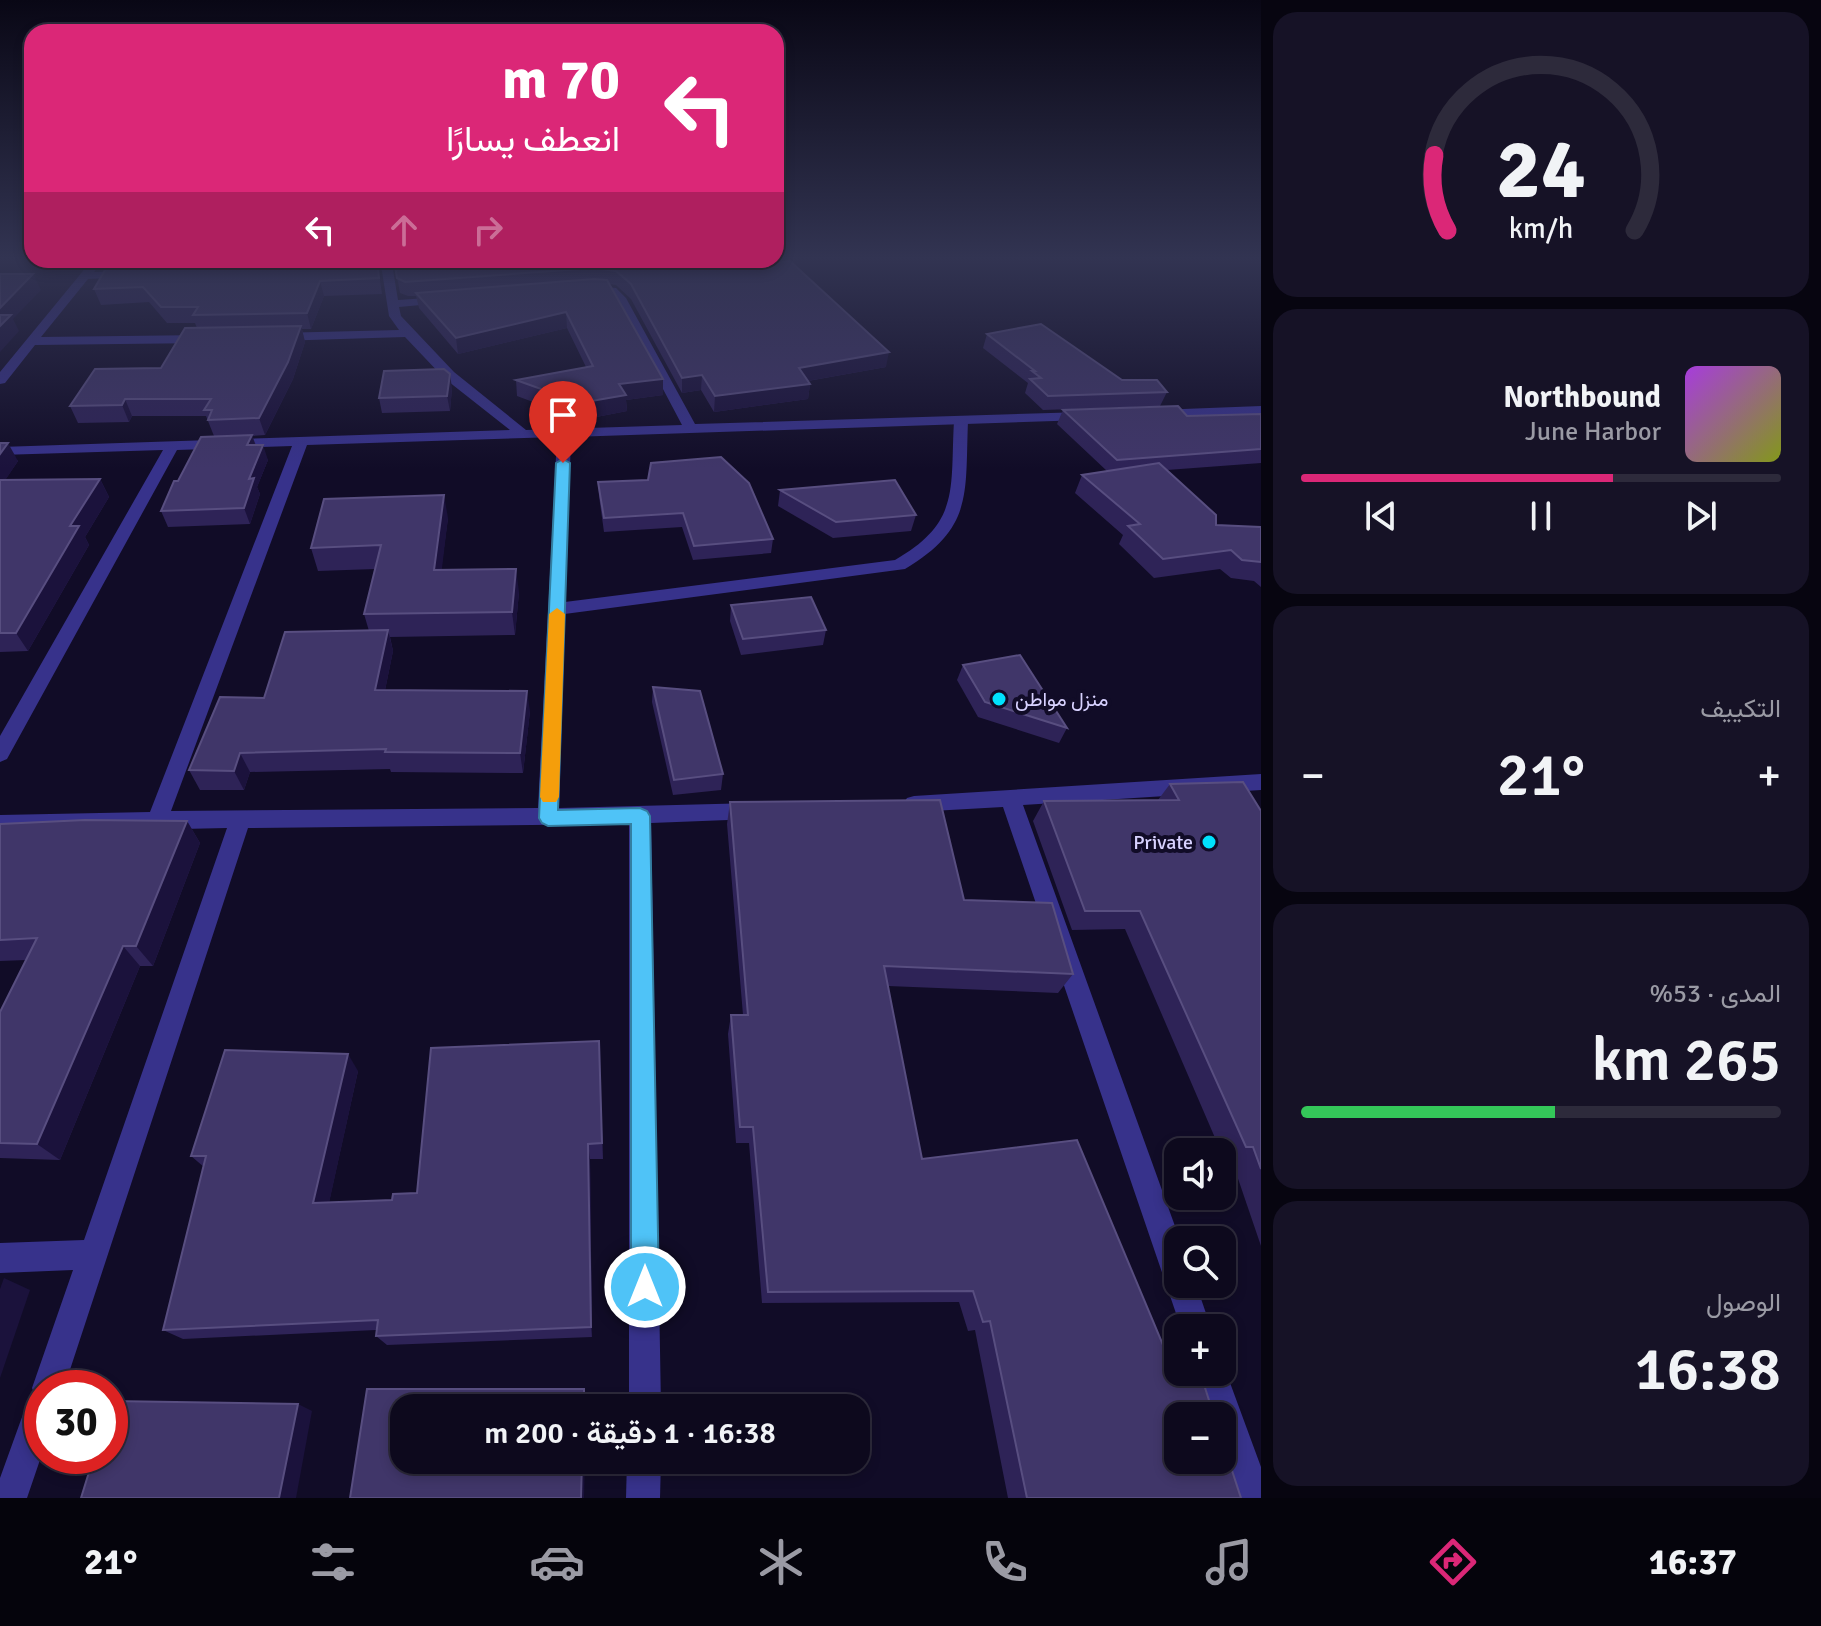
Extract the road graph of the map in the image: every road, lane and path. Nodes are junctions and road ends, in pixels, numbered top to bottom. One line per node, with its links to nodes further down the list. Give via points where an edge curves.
1 (43, 329): 7 (street)
2 (404, 329): 4 (street)
3 (636, 329): 13 (street)
4 (407, 333): 5 (street); 15 (street, via 449,375)
5 (257, 337)
6 (213, 339): 7 (street)
7 (33, 341): 8 (street)
8 (0, 380)
9 (1261, 410): 10 (street)
10 (1135, 415)
11 (1103, 416): 12 (street)
12 (961, 421): 13 (street); 19 (street, via 955,502 947,526 926,549 899,565)
13 (691, 429): 14 (street)
14 (564, 433): 15 (street); 19 (street)
15 (524, 435): 16 (street)
16 (301, 442): 17 (street); 26 (street)
17 (172, 446): 18 (street); 20 (street)
18 (0, 451)
19 (557, 609): 28 (street)
20 (0, 754)
21 (1261, 782): 22 (street)
22 (1011, 800): 23 (street); 30 (street)
23 (888, 805)
24 (779, 810): 25 (street)
25 (640, 816): 28 (street); 35 (street)
26 (158, 818): 27 (street); 29 (street)
27 (241, 818): 28 (street); 31 (street)
28 (548, 818)
29 (0, 824)
30 (1164, 1237)
31 (95, 1254): 32 (street); 33 (street)
32 (0, 1258)
33 (54, 1370)
34 (1216, 1386): 38 (street)
35 (645, 1394)
36 (24, 1458): 39 (street)
37 (644, 1474): 40 (street)
38 (1255, 1484)
39 (10, 1498)
40 (643, 1498)

